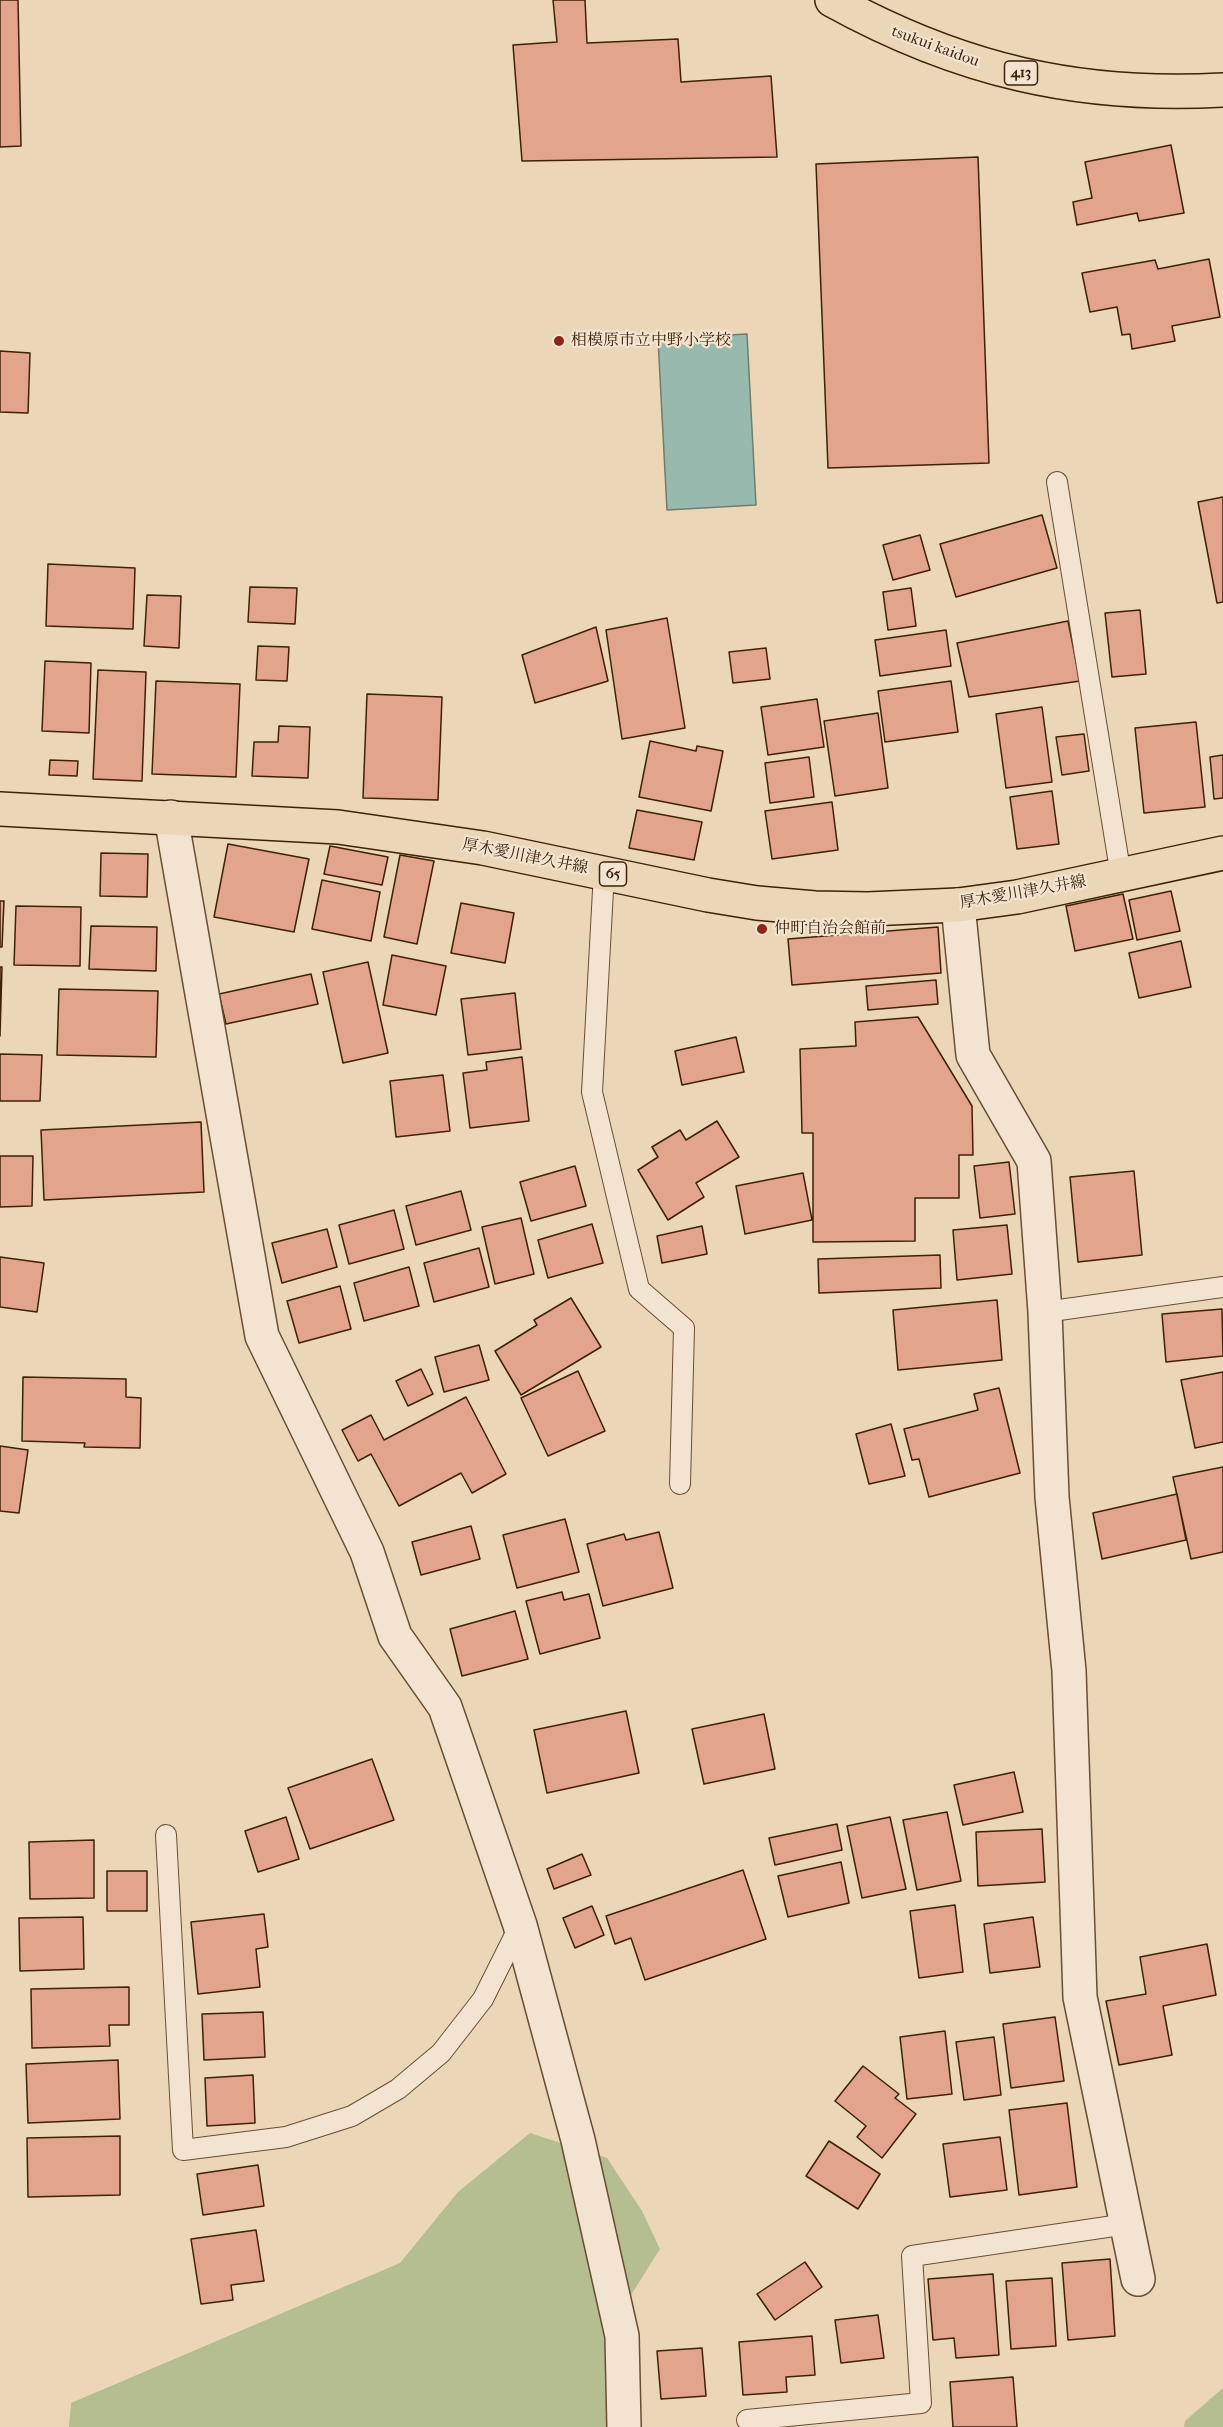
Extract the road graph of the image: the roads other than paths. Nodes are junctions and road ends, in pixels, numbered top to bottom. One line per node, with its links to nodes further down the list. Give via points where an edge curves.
1 (832, 0): 2 (main road, tsukui kaidou / 413, via 918,43 995,68 1110,89)
2 (1223, 90)
3 (1057, 482): 8 (lane)
4 (0, 810): 5 (main road, 厚木愛川津久井線 / 65)
5 (171, 817): 7 (main road, 厚木愛川津久井線 / 65, via 338,827); 14 (street, via 262,1336 367,1552 395,1636 445,1707)
6 (1223, 853): 8 (main road, 厚木愛川津久井線 / 65)
7 (604, 872): 9 (main road, 厚木愛川津久井線 / 65, via 768,904 868,909); 12 (lane, via 592,1092 639,1288 684,1328)
8 (1121, 876): 9 (main road, 厚木愛川津久井線 / 65)
9 (958, 905): 11 (street, via 973,1055 1034,1161)
10 (1223, 1287): 11 (lane)
11 (1045, 1312): 15 (street, via 1052,1497 1069,1671 1080,1997)
12 (680, 1484)
13 (166, 1835): 14 (lane, via 183,2150 286,2137 352,2116 398,2089 441,2053 483,2000)
14 (520, 1925): 18 (street, via 578,2140 622,2336)
15 (1127, 2224): 16 (street); 17 (lane, via 912,2256 921,2403)
16 (1138, 2279)
17 (747, 2420)
18 (624, 2427)

